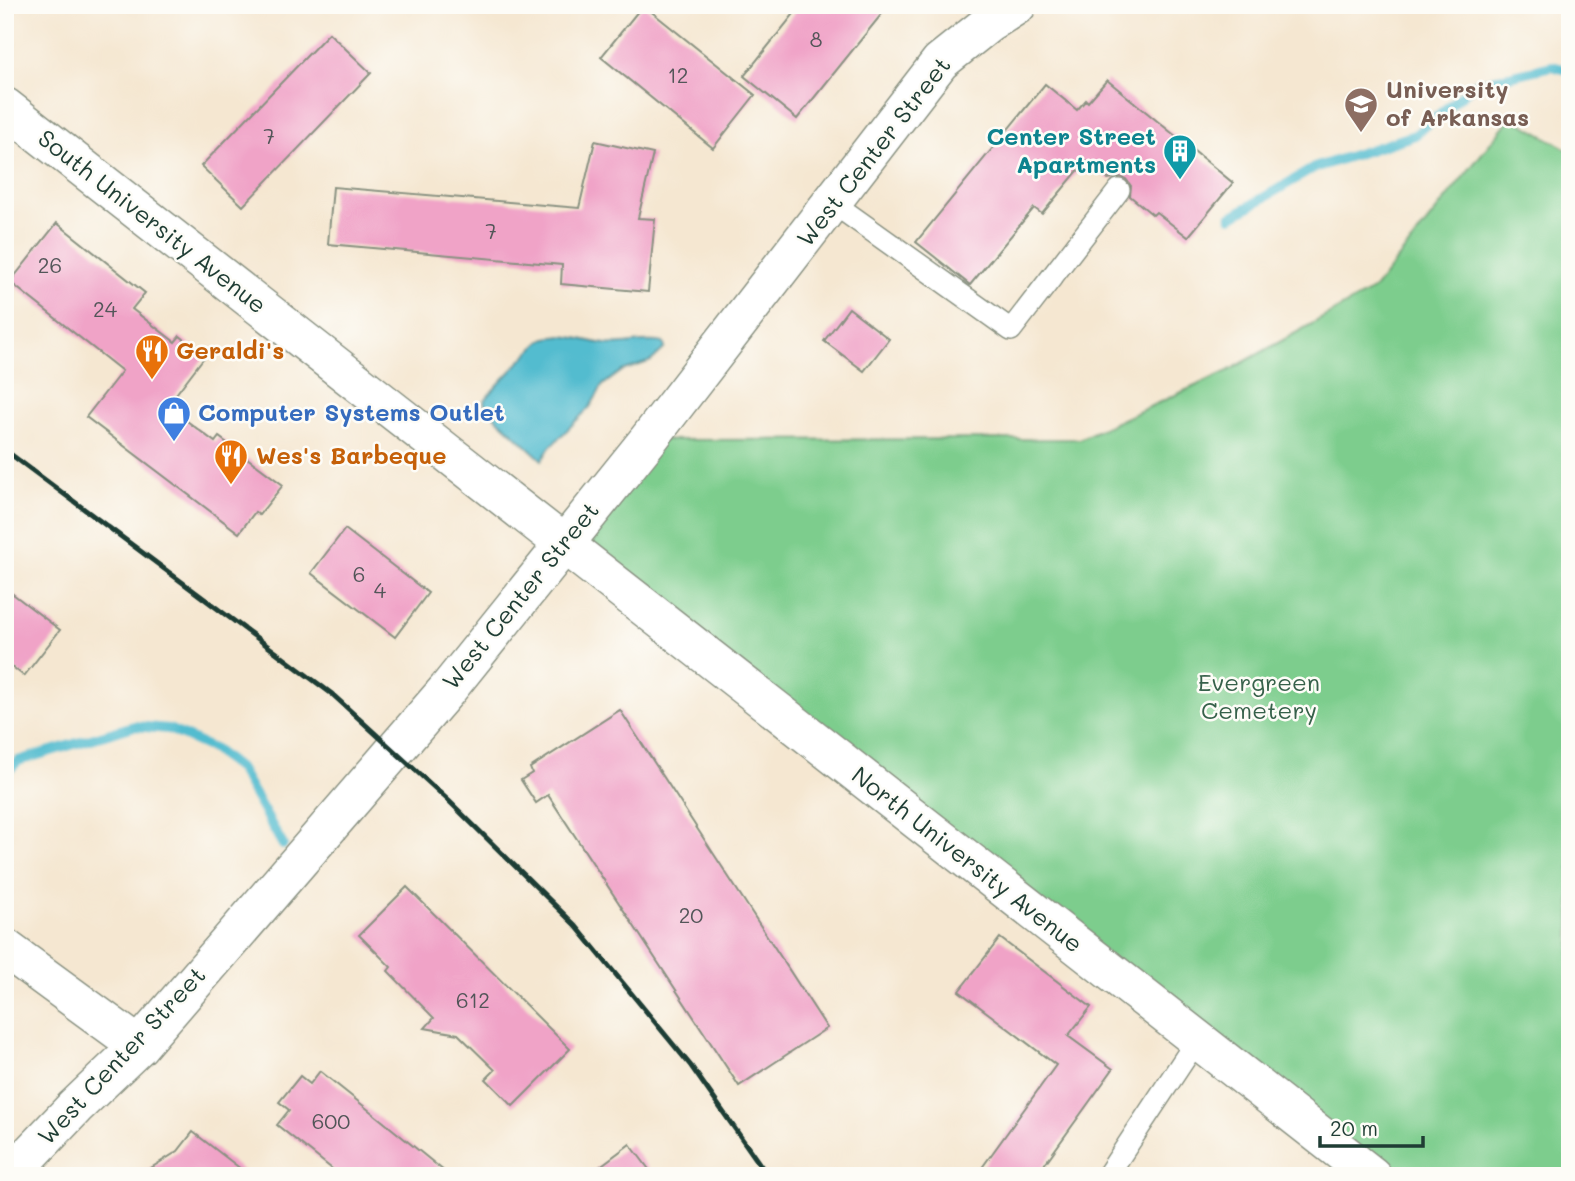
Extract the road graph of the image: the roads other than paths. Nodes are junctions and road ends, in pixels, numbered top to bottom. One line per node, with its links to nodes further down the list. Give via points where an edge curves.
1 (1017, 5): 4 (street, West Center Street, via 940,62)
2 (5, 107): 5 (street, South University Avenue)
3 (1119, 190): 4 (lane, via 1012,330)
4 (833, 203): 5 (street, West Center Street)
5 (562, 544): 7 (street, North University Avenue); 8 (street, West Center Street, via 447,690)
6 (5, 948): 8 (street)
7 (1197, 1040): 10 (lane); 11 (street, North University Avenue)
8 (139, 1046): 9 (street, West Center Street)
9 (9, 1176)
10 (1107, 1176)
11 (1372, 1176)

